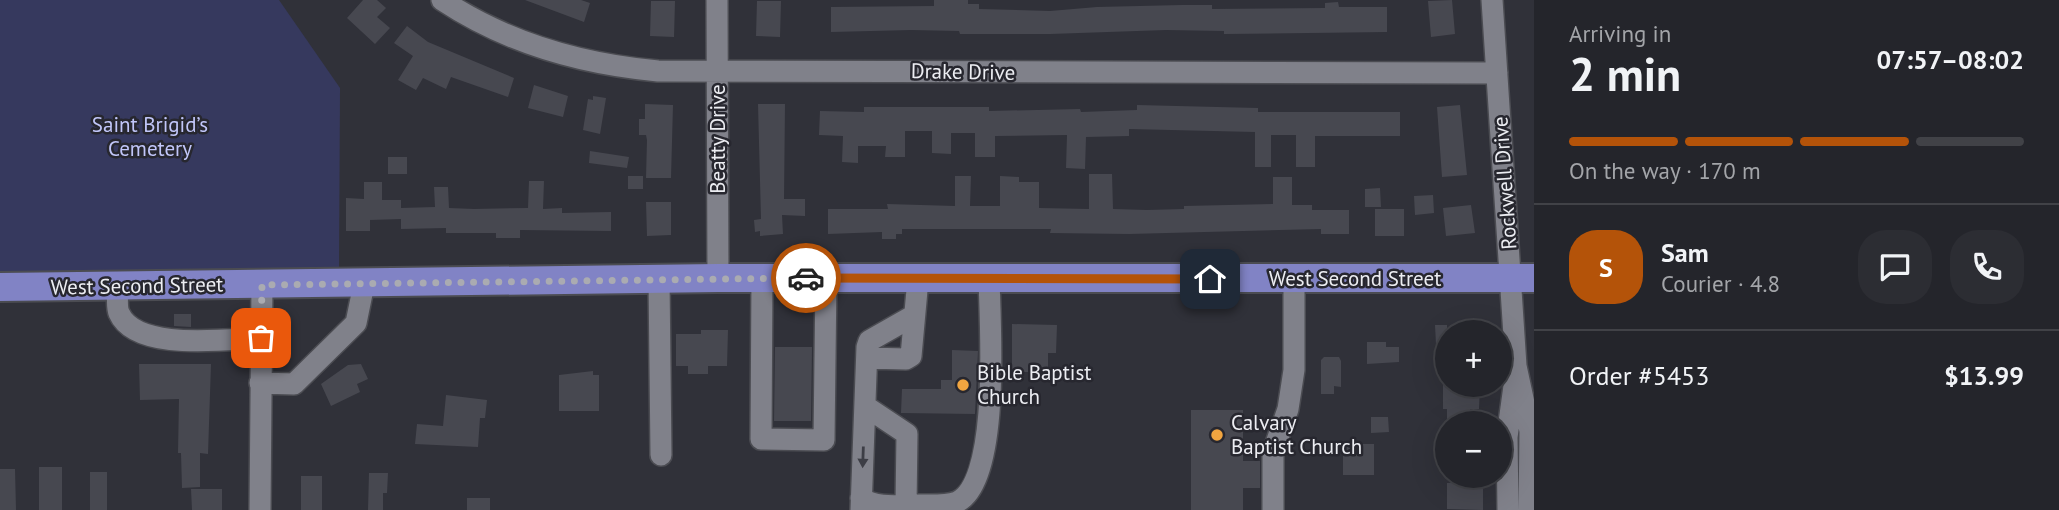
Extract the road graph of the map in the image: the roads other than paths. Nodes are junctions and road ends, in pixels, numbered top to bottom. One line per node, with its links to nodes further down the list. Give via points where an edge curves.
1 (442, 0): 4 (street, Drake Drive, via 478,21 564,56 621,68)
2 (717, 0): 4 (street, Beatty Drive)
3 (1492, 0): 5 (street, Rockwell Drive)
4 (717, 72): 5 (street, Drake Drive); 6 (street, Beatty Drive)
5 (1497, 73): 9 (street, Rockwell Drive)
6 (718, 278): 7 (main road, West Second Street); 10 (main road, West Second Street)
7 (762, 278): 8 (main road, West Second Street); 8 (street, via 761,439 824,440)
8 (826, 278): 11 (main road, West Second Street)
9 (1522, 278): 13 (main road, West Second Street); 21 (street, Rockwell Drive)
10 (659, 279): 14 (main road, West Second Street); 24 (street)
11 (918, 279): 12 (main road, West Second Street); 18 (street)
12 (989, 279): 13 (main road, West Second Street); 26 (street, via 990,393 985,448 971,489 957,502)
13 (1294, 279): 28 (street, via 1294,370 1288,410 1273,452)
14 (364, 284): 15 (main road, West Second Street); 22 (street, via 356,323 294,384)
15 (262, 285): 16 (main road, West Second Street); 19 (street)
16 (118, 286): 17 (main road, West Second Street); 19 (street, via 118,313 133,330 155,339)
17 (0, 287)
18 (913, 316): 20 (street, via 869,341); 20 (street, via 909,358)
19 (261, 338): 22 (street)
20 (867, 358): 23 (street)
21 (1516, 366): 29 (street, Rockwell Drive, via 1507,437); 30 (street, Rockwell Drive, via 1530,431)
22 (260, 383): 27 (street)
23 (865, 406): 25 (street, one-way to 25); 26 (street, via 907,434)
24 (662, 455)
25 (861, 504): 26 (street)
26 (894, 507)
27 (260, 510)
28 (1273, 510)
29 (1508, 510)
30 (1529, 510)

